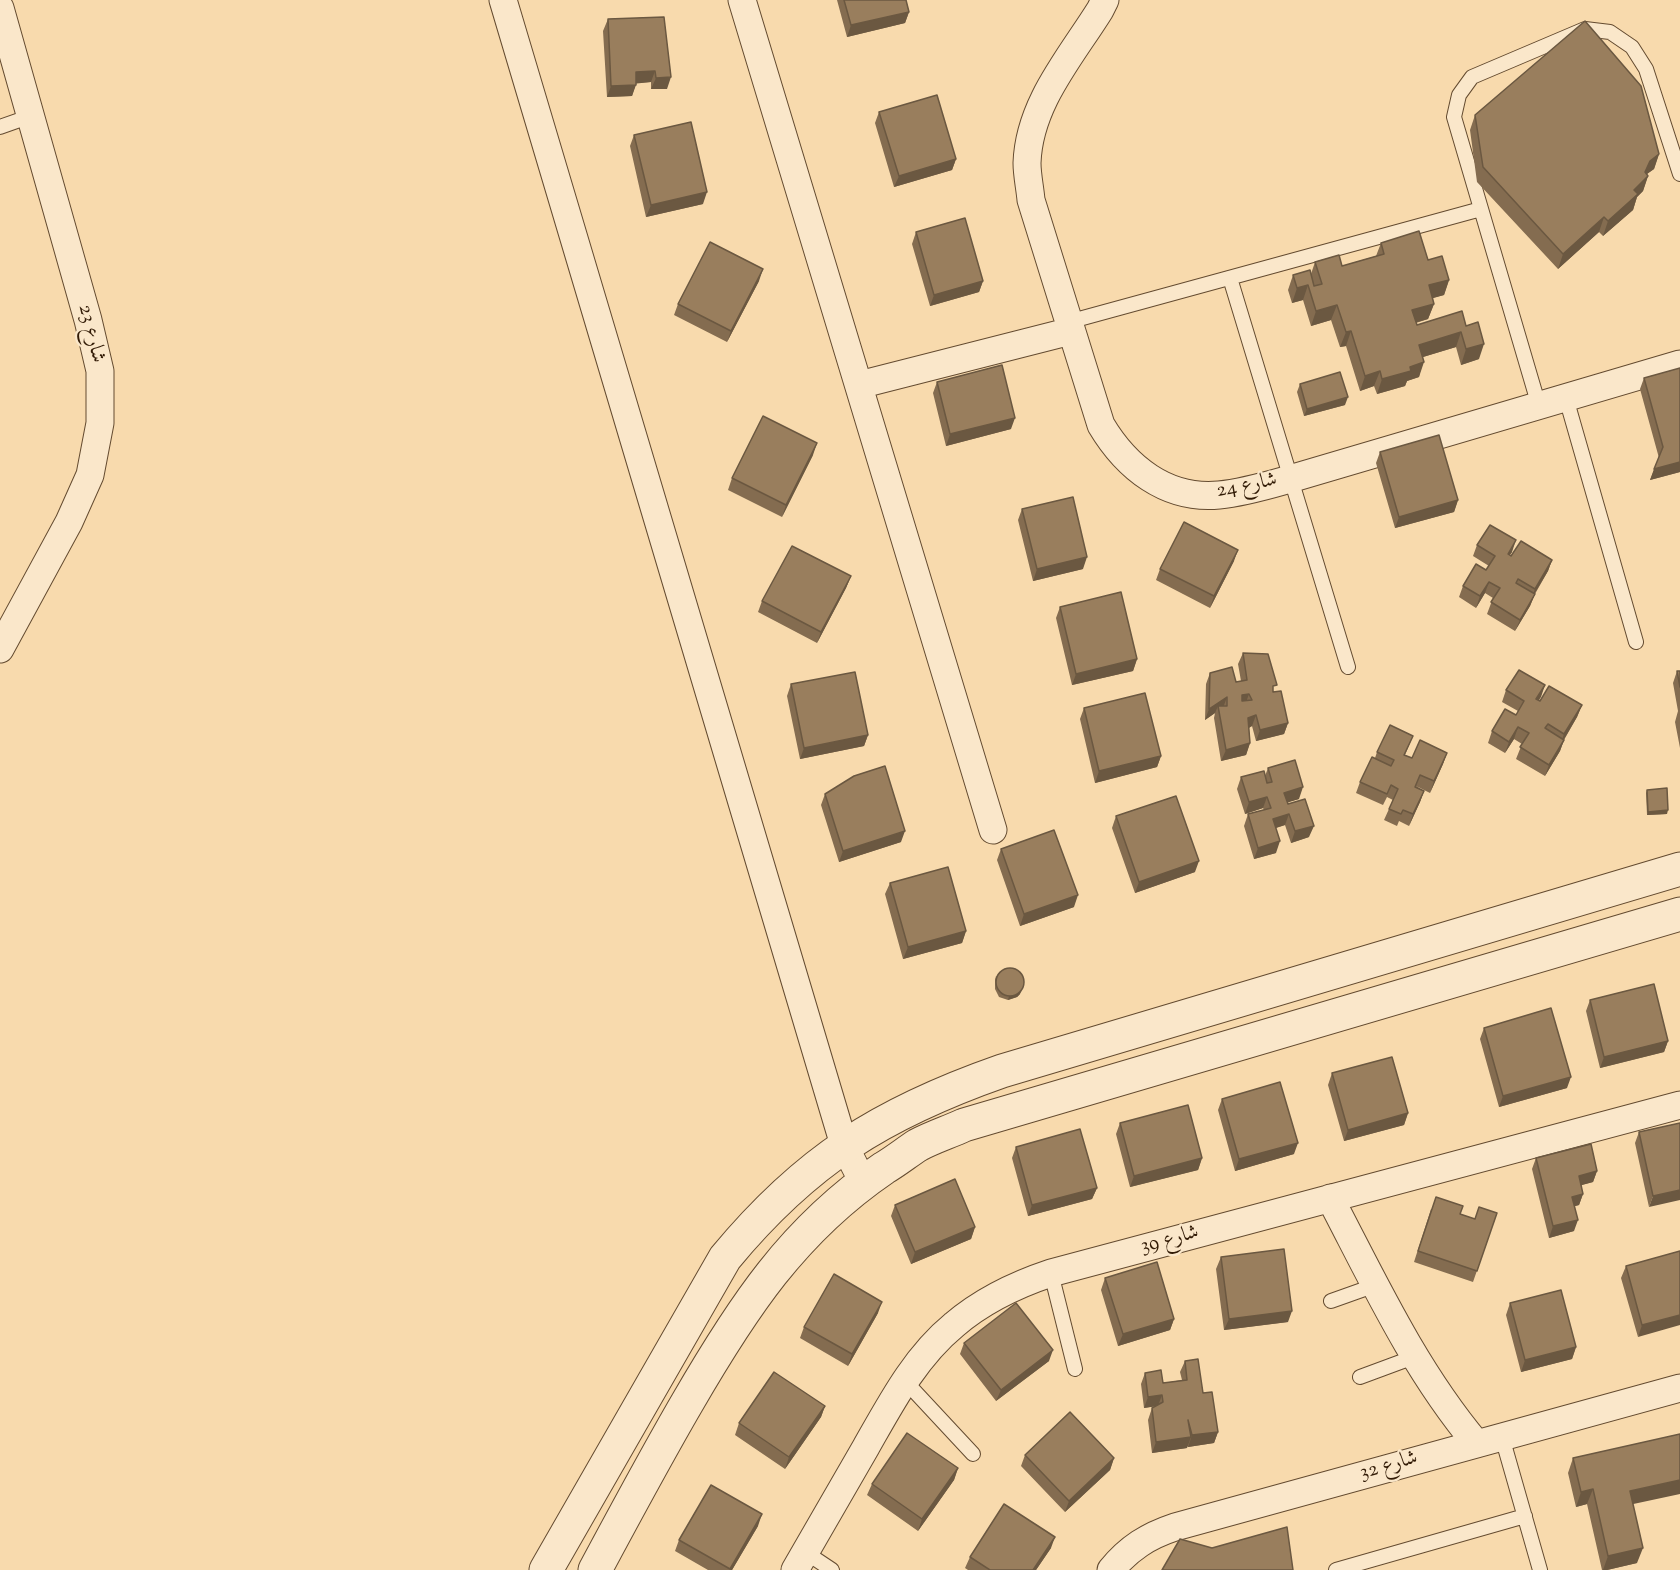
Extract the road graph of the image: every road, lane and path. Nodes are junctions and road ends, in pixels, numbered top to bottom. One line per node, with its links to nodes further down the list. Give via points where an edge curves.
1 (503, 0): 23 (street)
2 (742, 0): 12 (street)
3 (1105, 0): 10 (street, شارع 24, via 1046,94 1032,128 1027,164 1031,200)
4 (0, 8): 5 (street, شارع 23)
5 (31, 116): 6 (lane); 17 (street, شارع 23, via 100,371 100,423 90,475)
6 (0, 127)
7 (1680, 174): 8 (lane, via 1646,69 1632,47 1610,32 1585,29 1472,77 1459,95 1454,117)
8 (1481, 209): 9 (lane); 14 (lane)
9 (1230, 278): 10 (lane); 15 (lane)
10 (1070, 327): 12 (street); 15 (street, شارع 24, via 1101,425 1114,446 1144,475 1184,492 1215,495)
11 (1680, 364): 13 (street, شارع 24)
12 (859, 385): 19 (street)
13 (1566, 398): 14 (street, شارع 24); 16 (lane)
14 (1539, 406): 15 (street, شارع 24)
15 (1292, 478): 18 (lane)
16 (1636, 642)
17 (0, 649)
18 (1348, 667)
19 (993, 830)
20 (1680, 868): 23 (street, via 1002,1071 926,1100)
21 (1680, 914): 24 (street, via 964,1125 918,1145)
22 (1680, 1105): 25 (street, شارع 39)
23 (844, 1145): 24 (street); 39 (street, via 780,1197 725,1258)
24 (863, 1182): 40 (street, via 804,1235 744,1308 656,1456)
25 (1330, 1198): 26 (street, شارع 39); 27 (street)
26 (1051, 1273): 30 (lane); 32 (street, شارع 39, via 975,1308 933,1344)
27 (1376, 1286): 28 (lane); 29 (street)
28 (1331, 1301)
29 (1414, 1357): 31 (lane); 35 (street)
30 (1075, 1369)
31 (1360, 1377)
32 (904, 1381): 36 (lane); 38 (street, شارع 39)
33 (1680, 1388): 34 (street, شارع 32)
34 (1502, 1437): 35 (street, شارع 32); 37 (lane)
35 (1476, 1443): 42 (street, شارع 32, via 1165,1530 1138,1543)
36 (973, 1454)
37 (1525, 1516): 43 (lane); 44 (lane)
38 (800, 1561): 41 (lane)
39 (546, 1570)
40 (595, 1570)
41 (832, 1570)
42 (1111, 1570)
43 (1336, 1570)
44 (1540, 1570)

